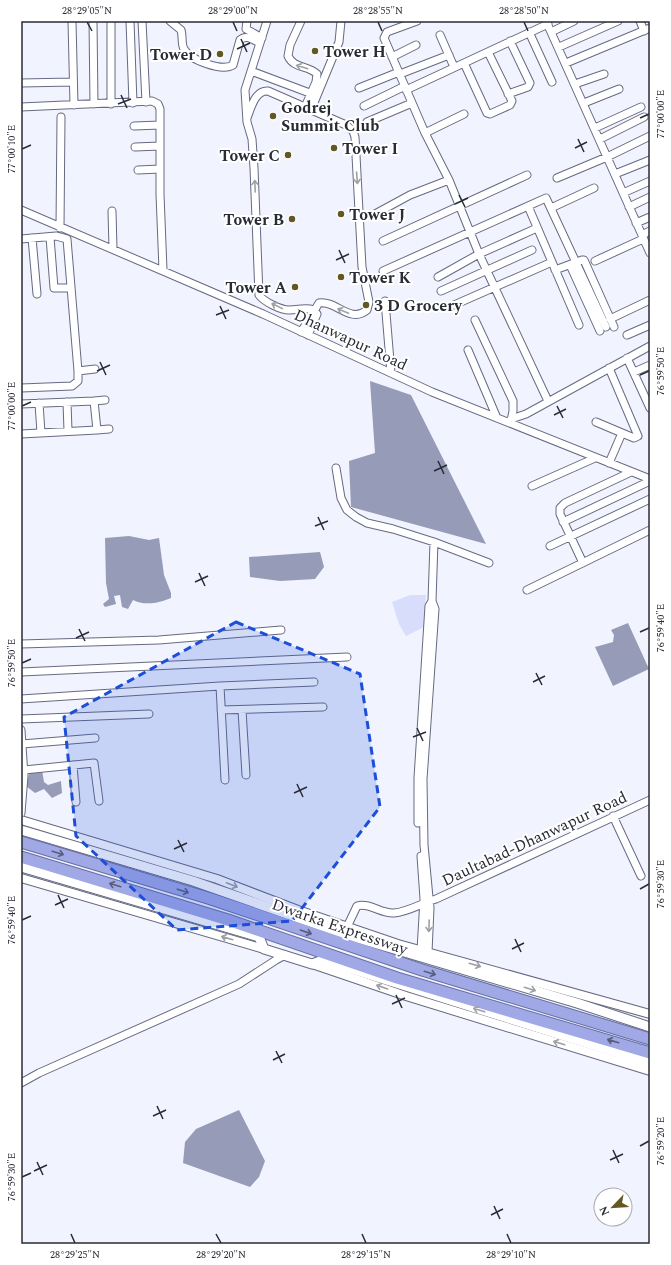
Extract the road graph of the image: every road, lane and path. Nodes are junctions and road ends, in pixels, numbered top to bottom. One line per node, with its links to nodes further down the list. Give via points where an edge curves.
1 (72, 21): 33 (street)
2 (93, 21): 46 (street)
3 (111, 21): 47 (street)
4 (130, 21): 42 (street)
5 (142, 21): 43 (street)
6 (170, 21): 20 (street, via 181,30 183,47 190,55 220,68 233,65 243,37)
7 (247, 21): 20 (street, via 246,29)
8 (267, 21): 20 (street)
9 (301, 21): 41 (street, one-way to 9, via 317,74 294,64 288,56)
10 (341, 21): 41 (street, via 339,42)
11 (416, 21): 26 (street, via 385,34 384,38)
12 (574, 21): 18 (street)
13 (618, 21): 23 (street)
14 (640, 21): 16 (street)
15 (547, 23): 17 (street); 18 (street)
16 (647, 29): 28 (street)
17 (530, 32): 21 (street); 34 (street)
18 (552, 32): 23 (street)
19 (440, 35): 25 (street)
20 (261, 40): 30 (street)
21 (510, 41): 24 (street); 40 (street, via 530,83)
22 (416, 45): 26 (street)
23 (559, 47): 28 (street)
24 (488, 52): 27 (street); 40 (street)
25 (449, 56): 29 (street); 31 (street)
26 (392, 57): 31 (street)
27 (464, 63): 29 (street); 40 (street, via 488,114 510,105 512,101)
28 (566, 64): 36 (street)
29 (454, 67): 38 (street)
30 (251, 71): 41 (street); 56 (street, via 245,90)
31 (399, 73): 37 (street); 38 (street)
32 (604, 74): 36 (street)
33 (73, 82): 35 (street); 48 (street)
34 (552, 82)
35 (21, 83)
36 (576, 84): 45 (street)
37 (359, 88)
38 (405, 88): 44 (street); 49 (street)
39 (619, 89): 45 (street)
40 (508, 94)
41 (314, 95): 52 (street)
42 (133, 102): 43 (street); 47 (street)
43 (146, 102): 58 (street, via 158,104)
44 (412, 103): 57 (street); 61 (street)
45 (584, 103): 60 (street)
46 (94, 104): 47 (street); 48 (street)
47 (111, 104)
48 (74, 105): 50 (street)
49 (364, 106)
50 (21, 107)
51 (640, 107): 60 (street)
52 (308, 108): 56 (street, via 265,90 258,94); 115 (street, one-way to 115, via 346,124 355,137 362,267 369,302 367,310 357,314 322,302)
53 (464, 114): 61 (street)
54 (61, 117): 87 (street)
55 (644, 117): 63 (street)
56 (247, 118): 115 (street, one-way to 56, via 283,309 259,295 254,168 252,139)
57 (367, 122)
58 (160, 125): 59 (street); 64 (street)
59 (134, 126)
60 (595, 128): 63 (street)
61 (425, 133): 73 (street)
62 (650, 136): 66 (street)
63 (600, 139): 66 (street)
64 (160, 146): 65 (street); 68 (street)
65 (135, 147)
66 (607, 157): 70 (street); 72 (street)
67 (650, 160): 70 (street)
68 (160, 169): 69 (street); 103 (street)
69 (138, 170)
70 (615, 174): 76 (street)
71 (528, 175): 79 (street)
72 (557, 178)
73 (448, 180): 79 (street); 84 (street, via 403,198)
74 (650, 181): 76 (street)
75 (594, 188): 81 (street)
76 (623, 193): 80 (street)
77 (650, 197): 80 (street)
78 (528, 206): 81 (street, via 546,198); 88 (street); 90 (street)
79 (459, 207): 90 (street); 95 (street)
80 (629, 207): 86 (street)
81 (551, 208): 102 (street)
82 (21, 210): 87 (street, Dhanwapur Road)
83 (112, 211): 96 (street)
84 (375, 214)
85 (650, 217): 86 (street)
86 (636, 224): 92 (street)
87 (58, 227): 91 (street); 96 (street, Dhanwapur Road)
88 (536, 228): 98 (street); 101 (street)
89 (650, 231): 92 (street)
90 (469, 232): 98 (street); 105 (street)
91 (53, 236): 93 (street); 108 (street, via 67,239); 108 (street, via 54,288)
92 (642, 237): 99 (street); 100 (street)
93 (32, 238): 94 (street); 111 (street)
94 (21, 239)
95 (383, 241)
96 (113, 249): 103 (street, Dhanwapur Road)
97 (532, 250): 106 (street)
98 (479, 254): 106 (street); 107 (street)
99 (650, 254)
100 (595, 261)
101 (552, 262): 104 (street); 109 (street)
102 (573, 263): 104 (street); 116 (street, via 584,260); 121 (street)
103 (163, 270): 122 (street, Dhanwapur Road)
104 (556, 270): 118 (street)
105 (383, 271)
106 (486, 271): 109 (street); 110 (street)
107 (438, 276)
108 (71, 288): 129 (street)
109 (494, 288): 114 (street); 137 (street)
110 (441, 291)
111 (37, 294)
112 (650, 300): 116 (street)
113 (385, 301): 132 (street)
114 (454, 305)
115 (314, 310): 122 (street)
116 (610, 319): 120 (street)
117 (475, 320): 143 (street, via 513,401)
118 (579, 325)
119 (650, 325): 123 (street)
120 (614, 327)
121 (603, 329)
122 (304, 333): 132 (street, Dhanwapur Road)
123 (627, 335)
124 (650, 346): 126 (street)
125 (468, 350): 142 (street)
126 (627, 358): 128 (street); 131 (street)
127 (650, 365): 131 (street)
128 (609, 368): 137 (street); 149 (street, via 638,436 634,438)
129 (78, 370): 130 (street); 133 (street, via 78,381 72,386)
130 (95, 370)
131 (634, 372): 134 (street)
132 (392, 373): 142 (street, Dhanwapur Road)
133 (21, 388)
134 (648, 397): 141 (street)
135 (105, 400): 136 (street)
136 (94, 401): 138 (street); 146 (street)
137 (548, 401): 143 (street)
138 (67, 402): 139 (street); 147 (street)
139 (39, 403): 140 (street); 148 (street)
140 (21, 404)
141 (650, 408)
142 (497, 418): 143 (street, Dhanwapur Road)
143 (511, 421): 151 (street, Dhanwapur Road)
144 (596, 422): 149 (street)
145 (109, 429): 146 (street)
146 (97, 430): 147 (street)
147 (68, 431): 148 (street)
148 (41, 433): 150 (street)
149 (622, 433): 152 (street)
150 (21, 434)
151 (595, 458): 152 (street, Dhanwapur Road); 156 (street)
152 (609, 463): 154 (street, Dhanwapur Road)
153 (336, 468): 161 (street, via 341,498 347,510 356,517 367,523)
154 (631, 472): 155 (street, Dhanwapur Road); 158 (street, via 561,505 559,510)
155 (650, 480): 158 (street)
156 (532, 486)
157 (650, 499): 160 (street)
158 (563, 522): 160 (street)
159 (650, 530): 163 (street)
160 (570, 536): 162 (street); 163 (street)
161 (434, 542): 164 (street); 197 (street, via 432,601 435,609 425,710 423,779)
162 (550, 546)
163 (583, 563): 165 (street)
164 (489, 564)
165 (527, 590)
166 (281, 630): 167 (street, via 158,640)
167 (21, 644)
168 (347, 656): 169 (street)
169 (21, 672)
170 (314, 682): 171 (street)
171 (220, 686): 172 (street); 174 (street)
172 (21, 699)
173 (323, 707): 175 (street)
174 (221, 710): 175 (street); 184 (street)
175 (242, 710): 183 (street)
176 (149, 714): 177 (street)
177 (21, 719)
178 (21, 730): 180 (street)
179 (95, 738): 180 (street)
180 (22, 749): 182 (street)
181 (73, 765): 182 (street); 186 (street, via 94,763); 187 (street)
182 (23, 774): 188 (street)
183 (246, 775)
184 (225, 780)
185 (650, 800): 189 (street, Daultabad-Dhanwapur Road)
186 (99, 801)
187 (76, 802)
188 (21, 813)
189 (614, 816): 195 (street); 197 (street, Daultabad-Dhanwapur Road)
190 (21, 820): 198 (street, one-way to 198, via 217,879)
191 (21, 830): 203 (main road, via 193,882 347,935 479,974)
192 (21, 842): 206 (highway, Dwarka Expressway, one-way to 206, via 208,898 422,970)
193 (21, 857): 207 (highway, Dwarka Expressway, one-way to 193, via 398,978 228,920)
194 (21, 867): 199 (main road, via 259,937)
195 (641, 876)
196 (21, 878): 199 (street, one-way to 196)
197 (427, 902): 198 (street, Daultabad-Dhanwapur Road, via 393,913 365,905 357,906); 200 (street)
198 (347, 926): 200 (street)
199 (264, 948): 201 (main road)
200 (425, 951): 203 (street, one-way to 203)
201 (286, 955): 202 (main road); 210 (street, via 240,984 38,1073)
202 (312, 964): 208 (main road, one-way to 202, via 322,960); 209 (street, one-way to 202, via 406,996)
203 (512, 980): 204 (street); 205 (main road, one-way to 205)
204 (650, 1014)
205 (650, 1027)
206 (650, 1039)
207 (650, 1052)
208 (650, 1063)
209 (650, 1071)
210 (21, 1083)

